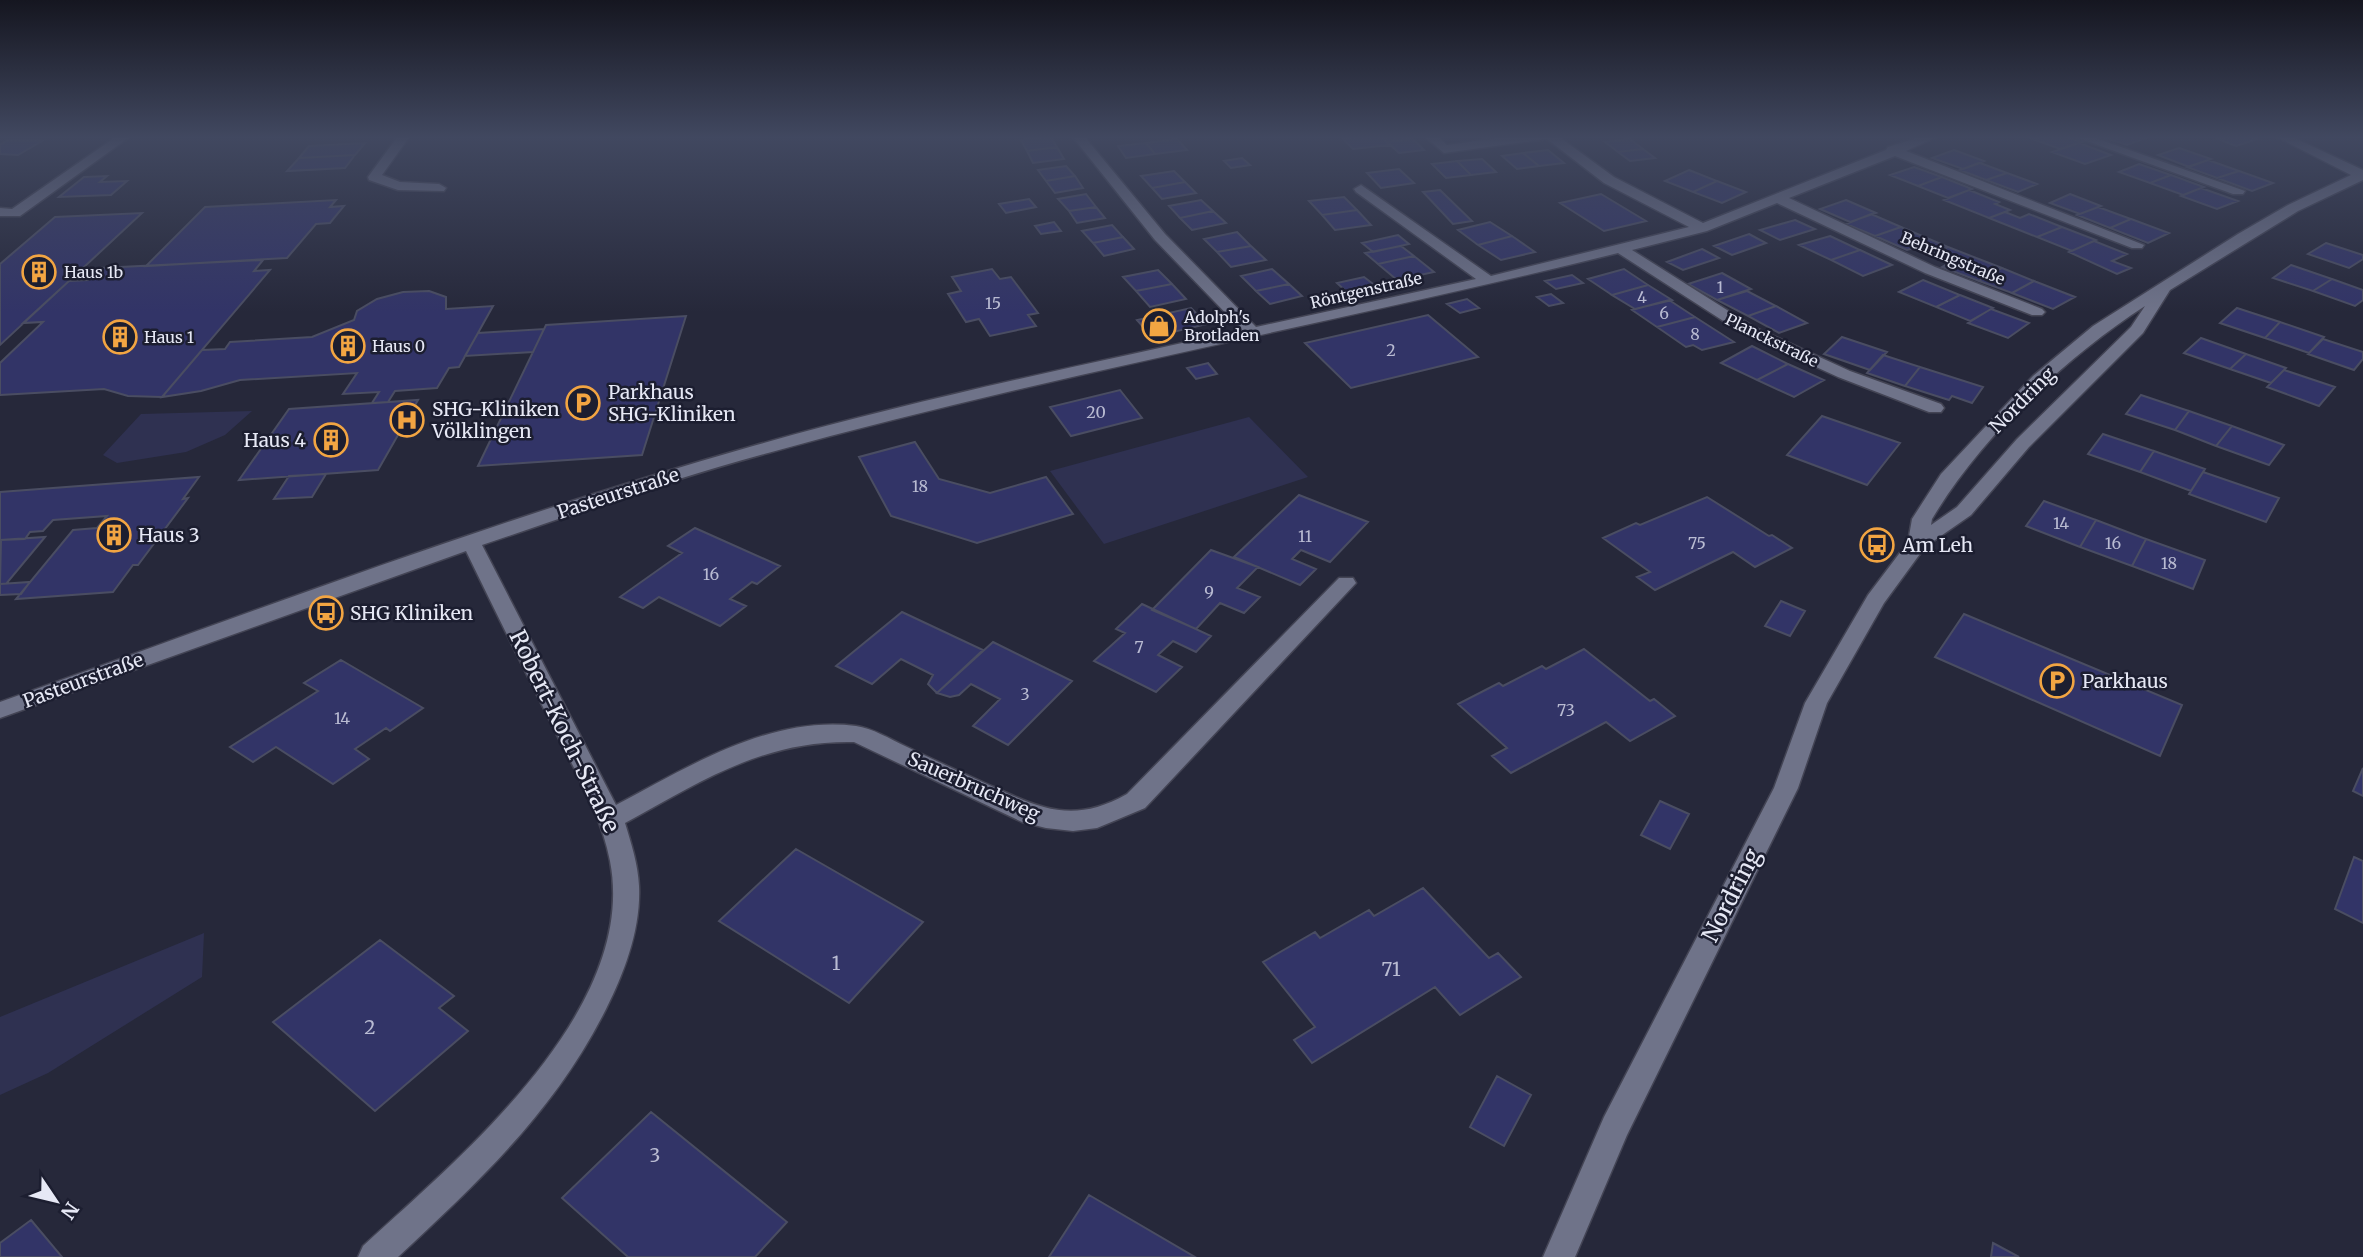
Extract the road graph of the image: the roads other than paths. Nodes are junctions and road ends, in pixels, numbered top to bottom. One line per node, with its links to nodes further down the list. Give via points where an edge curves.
1 (41, 195): 9 (street, via 15,213)
2 (1126, 195): 16 (street, via 1160,237)
3 (1370, 195): 13 (street)
4 (1637, 195): 10 (street)
5 (1790, 195): 8 (street, Röntgenstraße)
6 (2007, 195): 11 (street)
7 (2324, 195): 14 (street, Nordring, via 2243,237)
8 (1780, 199): 10 (street, Röntgenstraße); 15 (street, Behringstraße, via 1930,270)
9 (0, 212)
10 (1702, 228): 12 (street, Röntgenstraße)
11 (2137, 245)
12 (1621, 249): 13 (street, Röntgenstraße); 17 (street, Planckstraße, via 1748,330 1844,374)
13 (1488, 281): 16 (street, Röntgenstraße)
14 (2163, 290): 19 (street, Nordring, via 2137,330 2023,443 1964,511); 19 (street, Nordring, via 2099,328 2039,380 1947,478 1922,519)
15 (2037, 312)
16 (1252, 333): 18 (street, Pasteurstraße, via 1006,387 761,449)
17 (1935, 408)
18 (471, 542): 21 (street, Pasteurstraße); 22 (street, Robert-Koch-Straße)
19 (1918, 543): 24 (street, Nordring, via 1875,600 1816,704 1786,789 1615,1127)
20 (1346, 583): 22 (street, Sauerbruchweg, via 1136,801 1114,814 1087,822 1057,822 1031,815 857,734 831,731 804,733 745,749)
21 (0, 710)
22 (611, 819): 23 (street, Robert-Koch-Straße, via 626,885 625,913 619,947 581,1034 511,1129)
23 (373, 1257)
24 (1559, 1257)

